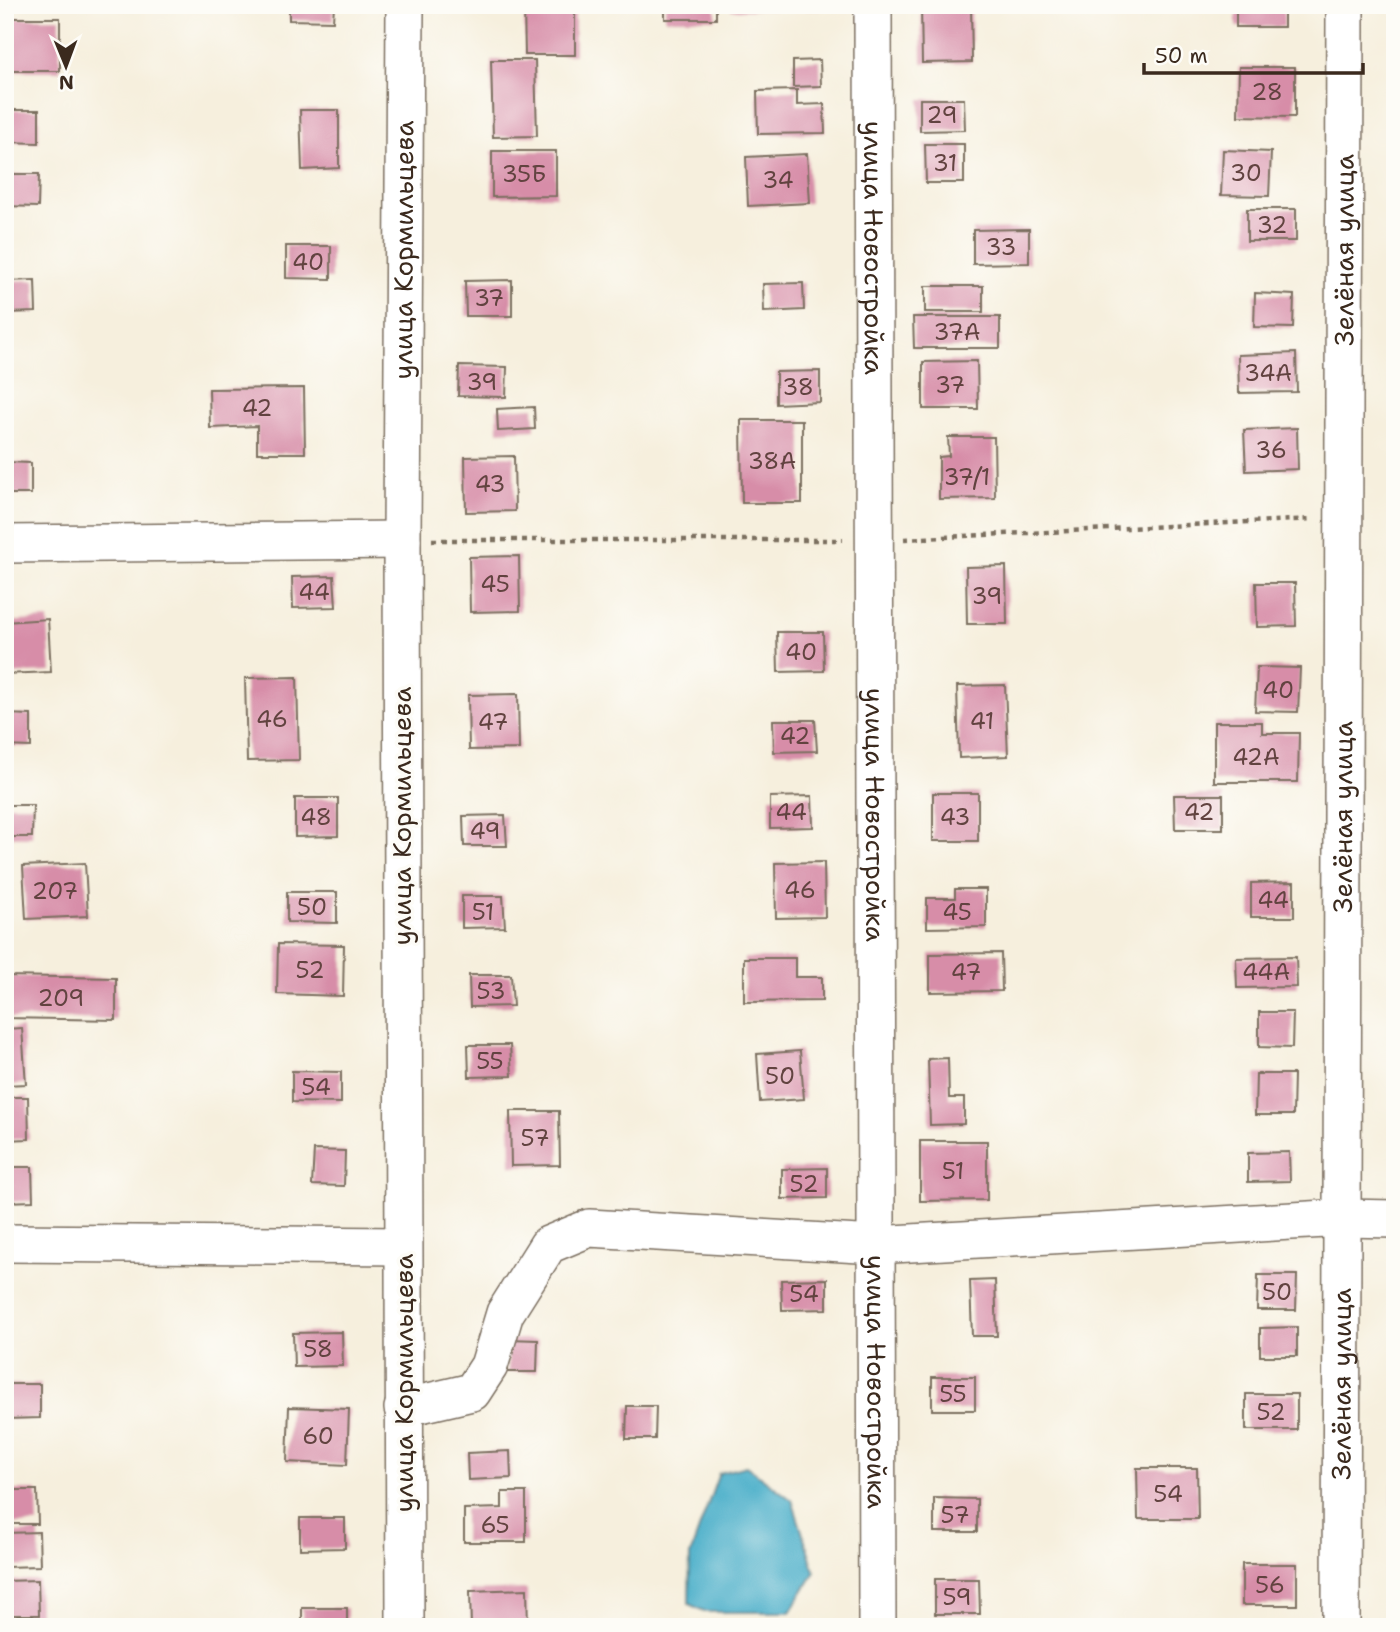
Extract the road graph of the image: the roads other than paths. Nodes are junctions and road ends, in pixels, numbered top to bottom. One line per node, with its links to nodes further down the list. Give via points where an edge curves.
1 (405, 5): 4 (street, улица Кормильцева)
2 (873, 5): 9 (street, улица Новостройка)
3 (1345, 5): 6 (street, Зелёная улица)
4 (402, 540): 5 (street); 10 (street, улица Кормильцева)
5 (5, 544)
6 (1343, 1218): 7 (street); 9 (street); 14 (street, Зелёная улица)
7 (1395, 1219)
8 (5, 1243): 10 (street)
9 (876, 1245): 11 (street, via 589,1228 548,1245 505,1313 489,1366 472,1392); 13 (street, улица Новостройка)
10 (404, 1246): 11 (street, улица Кормильцева)
11 (403, 1408): 12 (street, улица Кормильцева)
12 (405, 1627)
13 (877, 1627)
14 (1341, 1627)

